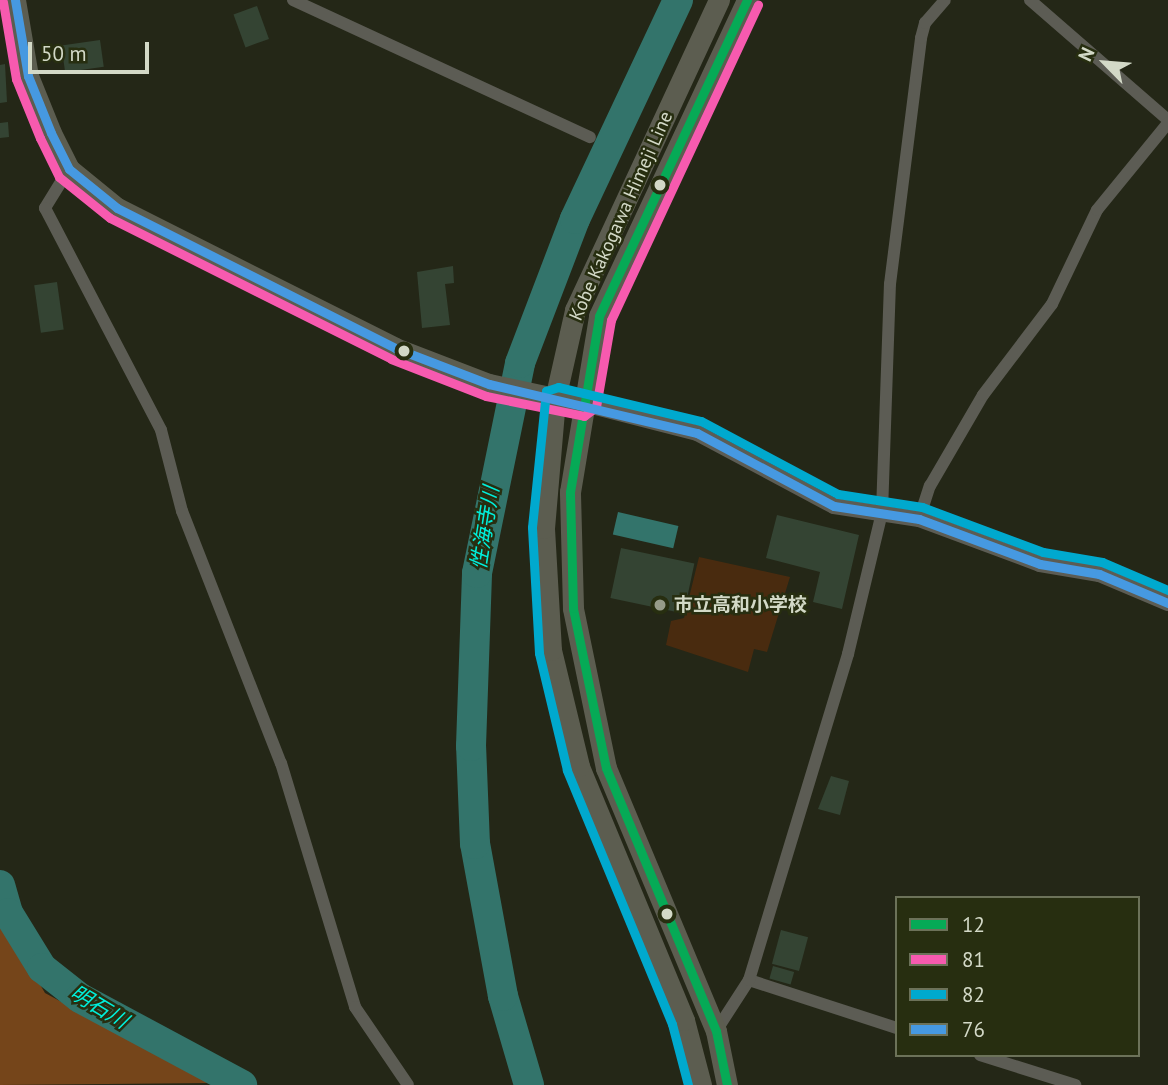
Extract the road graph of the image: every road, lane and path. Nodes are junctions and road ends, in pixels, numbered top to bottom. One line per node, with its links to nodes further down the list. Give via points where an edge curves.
1 (15, 0): 9 (main road, via 29,76)
2 (293, 0): 8 (street)
3 (719, 0): 10 (main road, Kobe Kakogawa Himeji Line, via 575,310)
4 (747, 0): 11 (main road, Kobe Kakogawa Himeji Line, via 599,316)
5 (945, 0): 12 (street, via 925,23 921,38 890,284)
6 (1030, 0): 7 (street)
7 (1168, 121): 13 (street, via 1097,210 1052,304 983,396 930,486)
8 (590, 137)
9 (69, 169): 10 (main road, via 117,208 395,348 489,384); 19 (street, via 45,208 161,430 182,512 281,763 355,1007)
10 (555, 399): 11 (main road); 20 (main road, Kobe Kakogawa Himeji Line, via 544,527 551,650 579,766 684,1020)
11 (584, 404): 12 (street, via 697,433 834,506); 17 (main road, Kobe Kakogawa Himeji Line, via 570,492 573,608 588,698 606,768)
12 (882, 512): 13 (street); 15 (street, via 848,654)
13 (919, 519): 14 (street, via 1040,564 1099,574)
14 (1168, 603)
15 (748, 980): 16 (street); 17 (street)
16 (895, 1027)
17 (716, 1031): 21 (main road, Kobe Kakogawa Himeji Line)
18 (986, 1057): 22 (street)
19 (408, 1085)
20 (701, 1085)
21 (727, 1085)
22 (1075, 1085)

